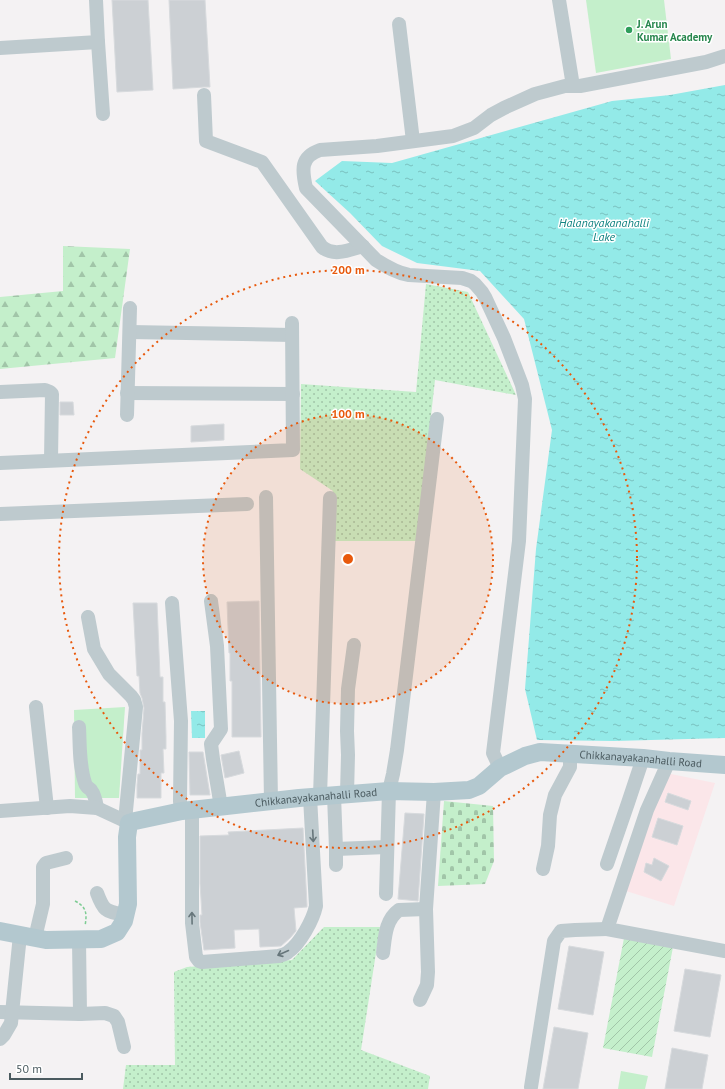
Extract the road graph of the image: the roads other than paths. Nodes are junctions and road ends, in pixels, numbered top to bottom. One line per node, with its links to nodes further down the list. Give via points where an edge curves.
1 (96, 0): 4 (street)
2 (559, 0): 7 (street)
3 (399, 24): 10 (street)
4 (98, 42): 5 (street); 9 (street)
5 (0, 48)
6 (725, 56): 7 (street)
7 (573, 86): 10 (street, via 535,94 491,115 474,128 454,136)
8 (204, 95): 11 (street, via 206,141 262,162 325,250 337,253)
9 (103, 114)
10 (412, 141): 11 (street, via 320,150 308,156 304,164 303,177 306,188)
11 (363, 246): 35 (street, via 376,260 401,273 471,281 487,301 522,384 525,399 519,541 493,753)
12 (130, 308): 13 (street)
13 (130, 332): 15 (street); 16 (street, via 292,329)
14 (0, 392): 19 (street, via 45,390 52,394)
15 (128, 393): 16 (street); 17 (street)
16 (294, 394): 19 (street, via 293,450)
17 (127, 416)
18 (437, 418): 36 (street, via 397,750)
19 (52, 460): 20 (street)
20 (0, 463)
21 (266, 497): 39 (street)
22 (330, 498): 38 (street)
23 (247, 504): 24 (street)
24 (0, 514)
25 (211, 601): 40 (street, via 217,646 221,729 211,744)
26 (172, 603): 44 (street, via 181,721 180,801)
27 (88, 617): 45 (street, via 94,648 109,674 131,696 136,707)
28 (354, 645): 38 (street, via 348,689 348,755)
29 (36, 707): 41 (street)
30 (79, 727): 42 (street, via 83,776 86,786 95,796)
31 (570, 754): 32 (main road, Chikkanayakanahalli Road); 35 (main road, Chikkanayakanahalli Road, via 540,752); 51 (street, via 570,767 550,815)
32 (643, 758): 33 (main road, Chikkanayakanahalli Road); 49 (street)
33 (669, 761): 34 (main road, Chikkanayakanahalli Road); 56 (street, via 647,810)
34 (725, 765)
35 (500, 768): 37 (main road, Chikkanayakanahalli Road, via 479,786 469,790)
36 (389, 791): 37 (main road, Chikkanayakanahalli Road); 38 (main road, Chikkanayakanahalli Road); 46 (street)
37 (434, 792): 54 (street)
38 (328, 796): 39 (main road, Chikkanayakanahalli Road); 44 (street, one-way to 44, via 314,914 311,923 293,947 279,956 202,962 196,957); 47 (street)
39 (271, 801): 40 (main road, Chikkanayakanahalli Road)
40 (221, 807): 44 (main road, Chikkanayakanahalli Road)
41 (47, 808): 42 (street); 43 (street)
42 (97, 808): 45 (street)
43 (0, 811)
44 (186, 811): 45 (main road, Chikkanayakanahalli Road)
45 (127, 822): 55 (main road)
46 (387, 847): 47 (street); 53 (street)
47 (336, 850): 50 (street)
48 (66, 858): 57 (street, via 46,863 43,867 43,904)
49 (607, 864)
50 (336, 865)
51 (544, 869)
52 (97, 893): 55 (street, via 105,909)
53 (386, 894)
54 (426, 909): 60 (street, via 396,912 386,928); 61 (street, via 428,972 427,985)
55 (126, 916): 58 (main road, via 117,932 101,939)
56 (607, 929): 59 (street); 66 (street, via 561,932 554,941)
57 (12, 932): 58 (main road, via 46,940); 62 (street)
58 (80, 940): 63 (street)
59 (725, 951)
60 (383, 953)
61 (420, 1000)
62 (6, 1013): 63 (street); 64 (street, via 11,1023)
63 (80, 1014): 65 (street, via 105,1013 114,1016)
64 (0, 1039)
65 (124, 1047)
66 (531, 1087)

